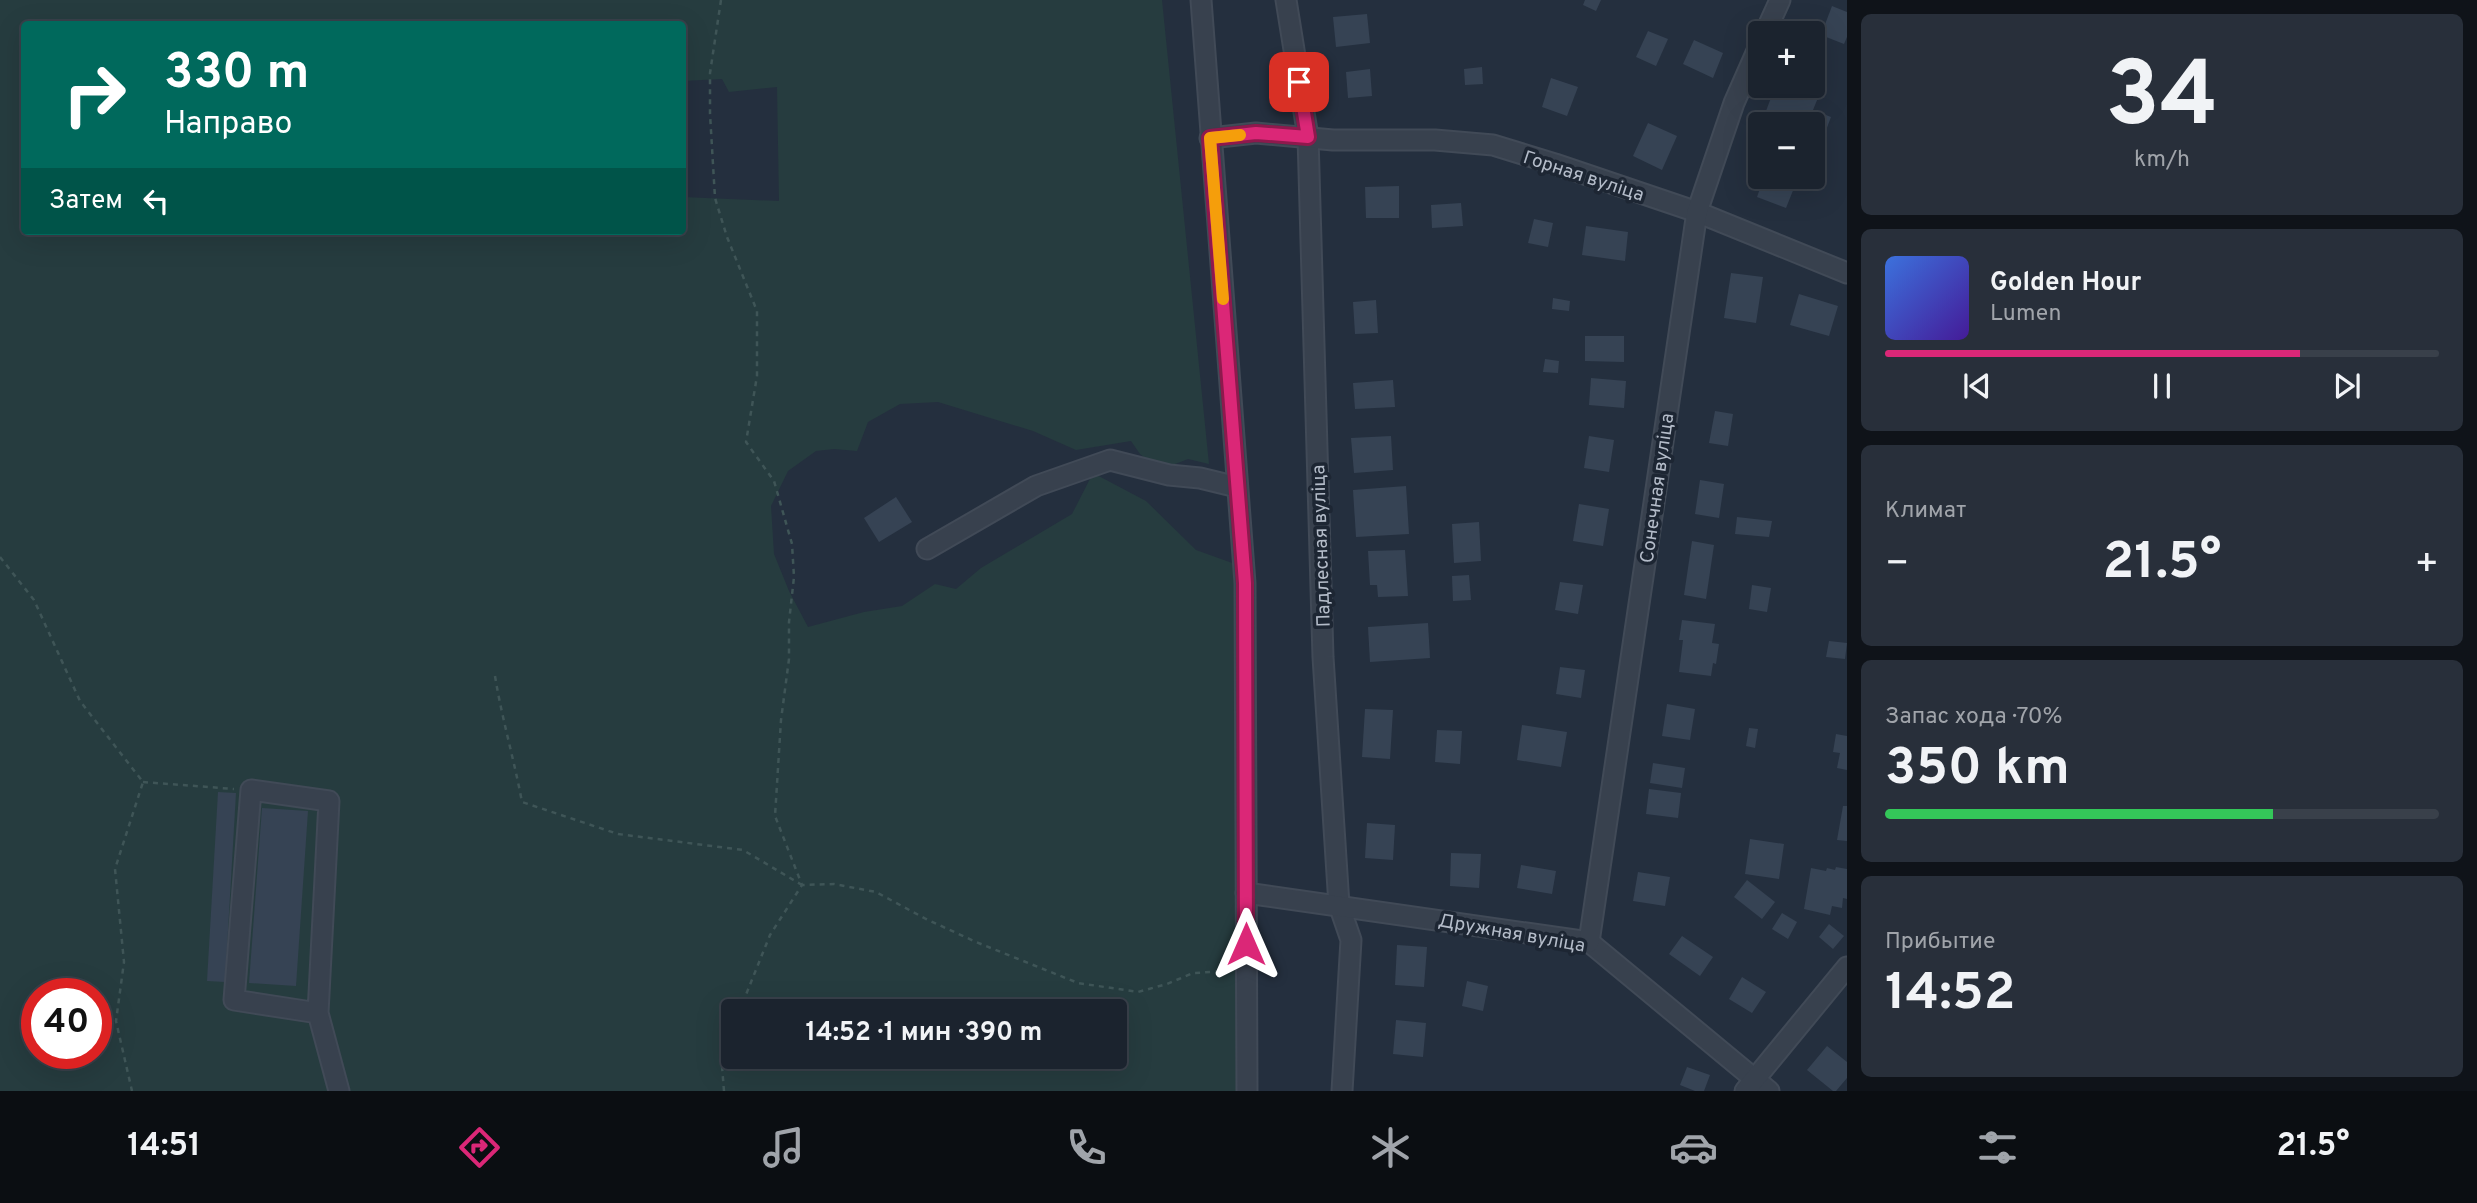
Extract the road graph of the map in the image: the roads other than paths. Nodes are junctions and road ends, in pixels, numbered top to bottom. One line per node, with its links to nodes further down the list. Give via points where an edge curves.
1 (1201, 0): 7 (street)
2 (1286, 0): 6 (street, Падлесная вуліца)
3 (1780, 0): 4 (street)
4 (1770, 21)
5 (1748, 71): 8 (street, Сонечная вуліца)
6 (1308, 137): 7 (street, Горная вуліца, via 1256,133); 8 (street, Горная вуліца, via 1493,145); 13 (street, Падлесная вуліца, via 1323,657)
7 (1210, 138): 10 (street)
8 (1698, 212): 9 (street, Горная вуліца); 14 (street, Сонечная вуліца)
9 (1847, 273)
10 (1237, 487): 11 (street, via 1110,460 1036,486); 12 (street, via 1245,583)
11 (926, 549)
12 (1246, 893): 13 (street, Дружная вуліца); 19 (street)
13 (1339, 905): 14 (street, Дружная вуліца); 20 (street, Падлесная вуліца, via 1351,940)
14 (1589, 942): 17 (street, Дружная вуліца)
15 (1847, 967): 17 (street)
16 (318, 1013): 16 (street, via 329,801 251,790 234,1000); 18 (street)
17 (1756, 1087)
18 (339, 1091)
19 (1247, 1091)
20 (1342, 1091)

